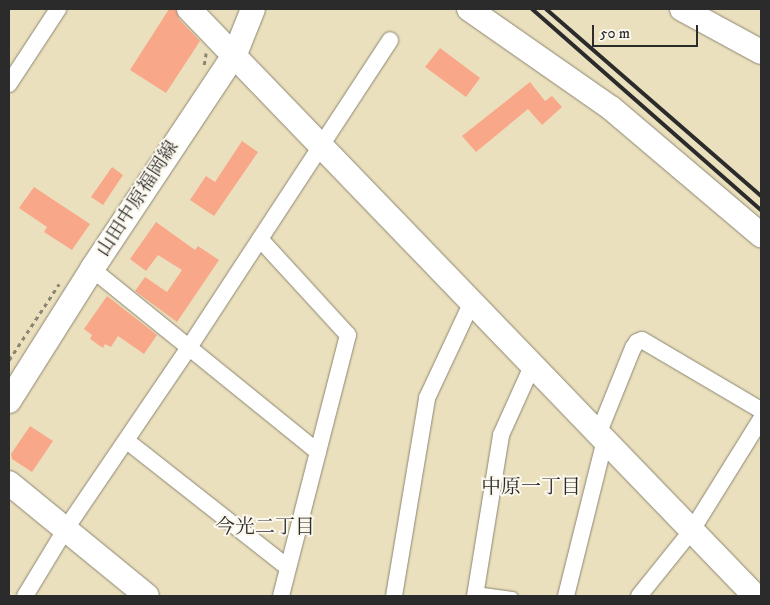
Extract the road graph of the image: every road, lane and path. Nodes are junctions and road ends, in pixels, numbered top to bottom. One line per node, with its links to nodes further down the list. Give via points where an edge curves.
1 (58, 9): 9 (street)
2 (253, 9): 8 (street, 山田中原福岡線)
3 (470, 9): 11 (street, via 611,108)
4 (682, 9): 7 (street)
5 (195, 11): 8 (street)
6 (390, 40): 10 (street)
7 (761, 52)
8 (235, 54): 10 (street); 13 (street, 山田中原福岡線)
9 (9, 84)
10 (321, 146): 12 (street); 14 (street)
11 (761, 235)
12 (260, 240): 15 (street); 22 (street, via 348,335)
13 (92, 270): 15 (street); 17 (street, 山田中原福岡線)
14 (472, 302): 16 (street); 31 (street, via 427,398)
15 (188, 349): 21 (street); 22 (street)
16 (533, 364): 20 (street); 27 (street, via 501,435)
17 (9, 400)
18 (761, 410): 20 (street, via 642,340 633,348)
19 (761, 419): 25 (street)
20 (602, 436): 25 (street); 33 (street)
21 (127, 441): 24 (street); 26 (street)
22 (318, 452): 26 (street)
23 (9, 483): 24 (street)
24 (65, 530): 28 (street); 29 (street)
25 (692, 530): 34 (street); 35 (street)
26 (287, 567): 30 (street)
27 (476, 594): 32 (lane)
28 (25, 596)
29 (148, 596)
30 (281, 596)
31 (394, 596)
32 (513, 596)
33 (566, 596)
34 (639, 596)
35 (755, 596)

